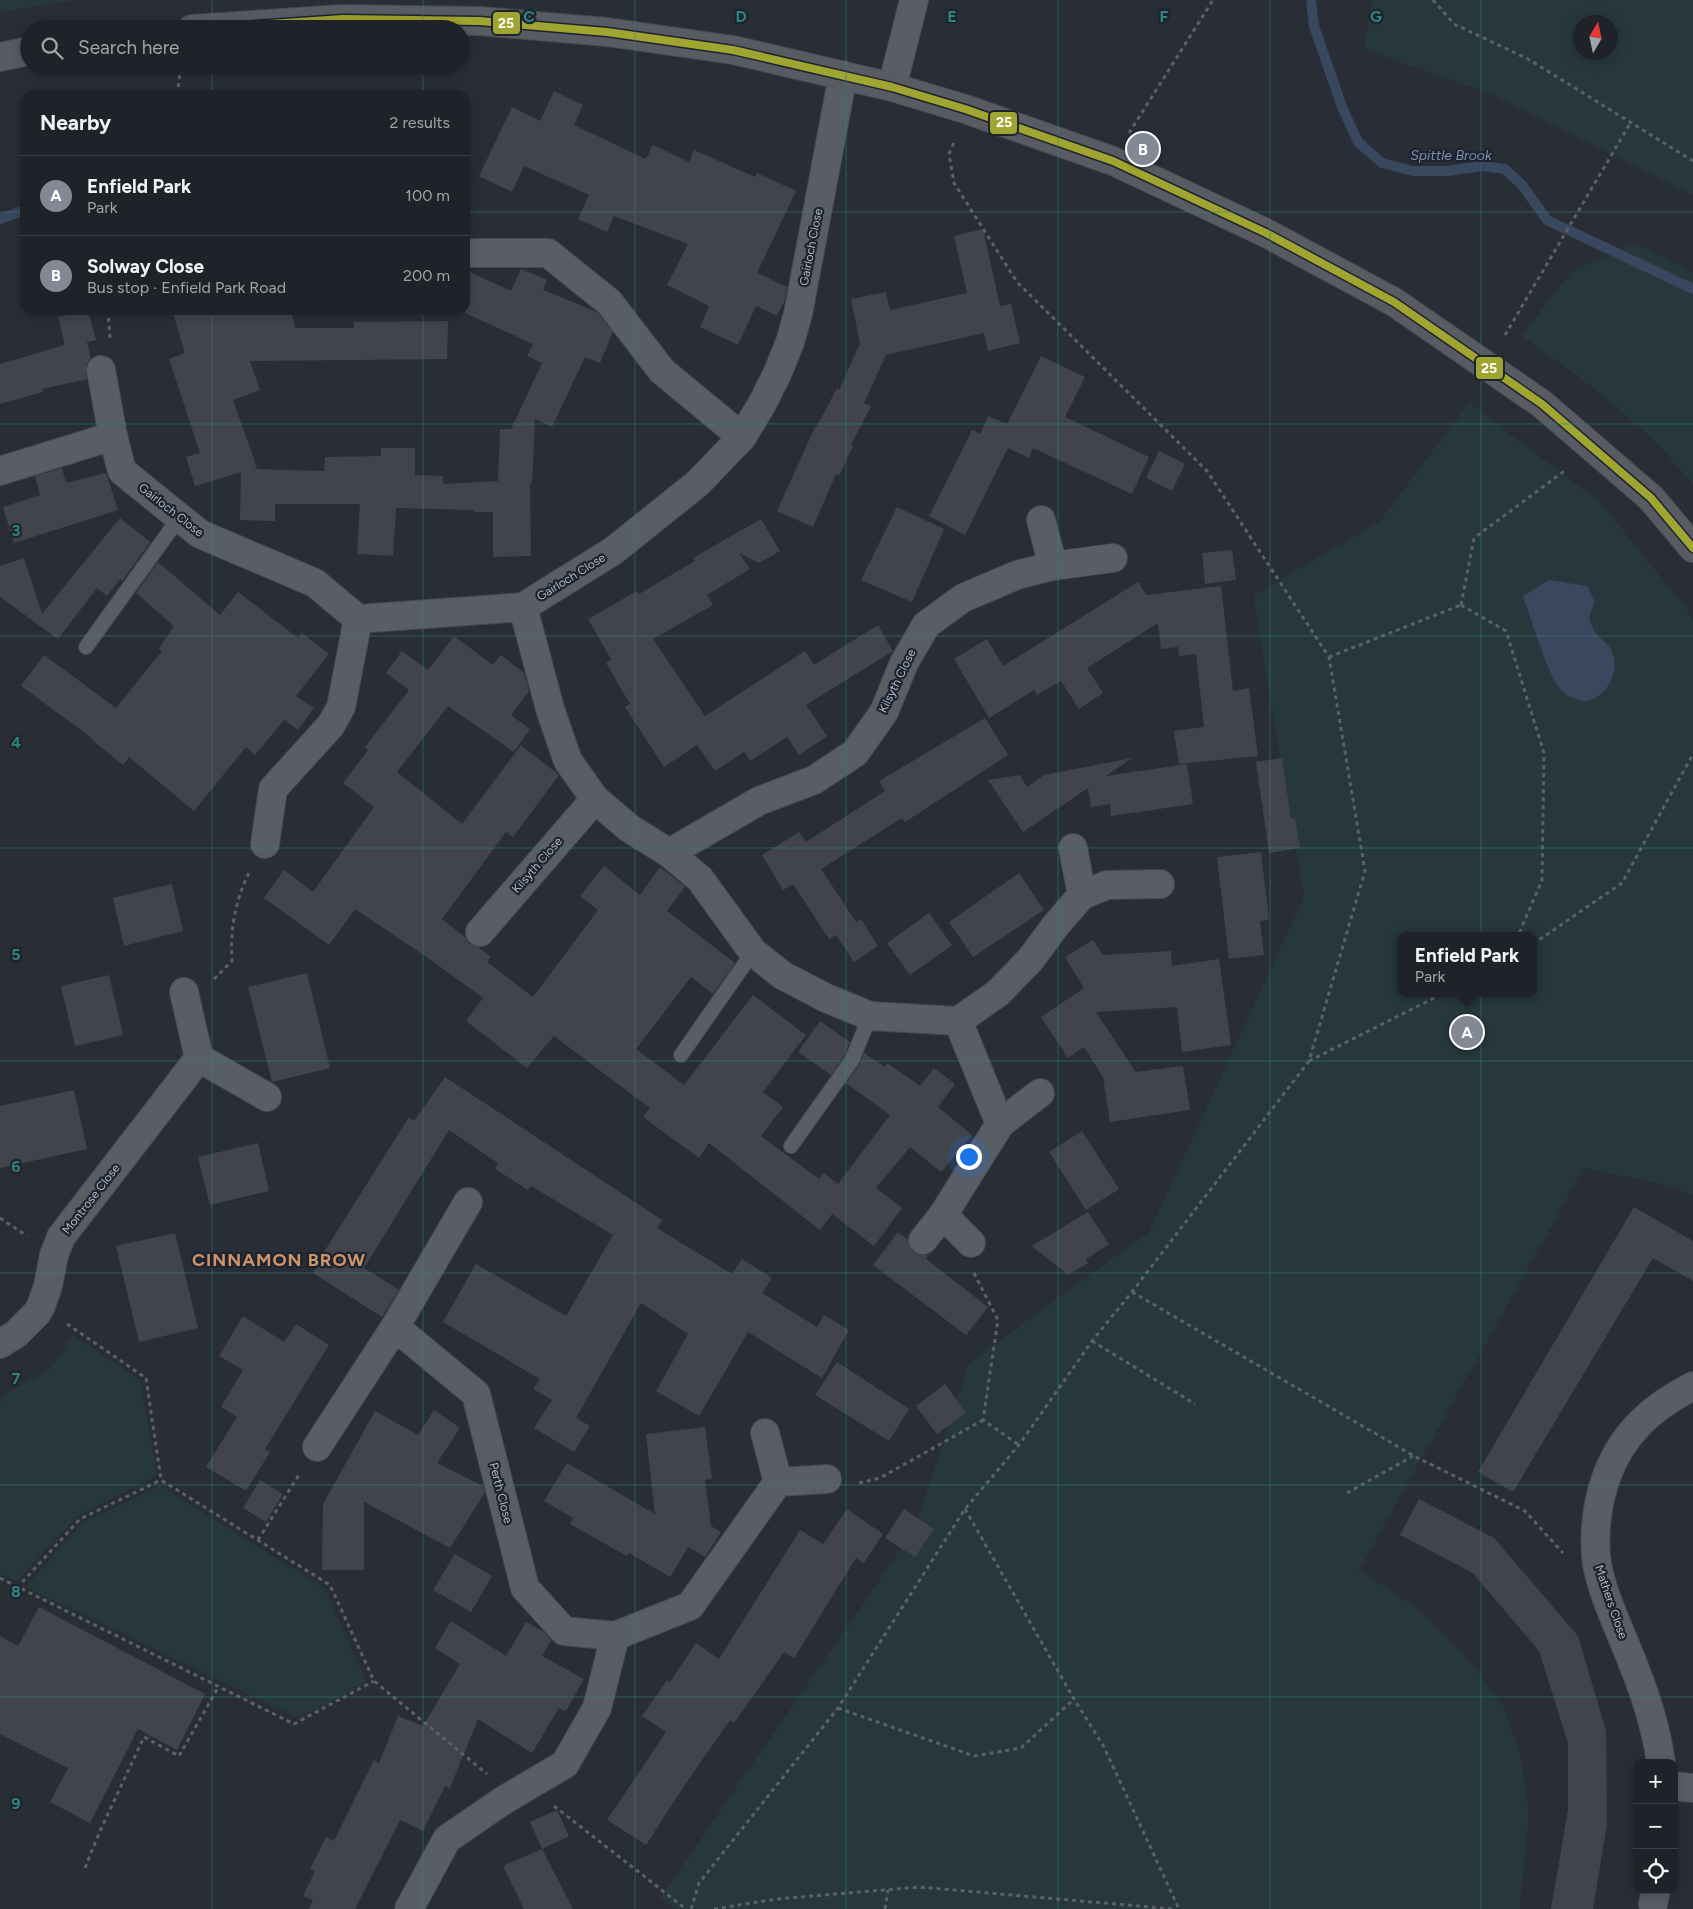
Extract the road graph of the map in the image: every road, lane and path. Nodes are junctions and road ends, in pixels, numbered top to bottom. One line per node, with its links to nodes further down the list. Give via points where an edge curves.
1 (914, 0): 11 (street)
2 (1213, 0): 15 (path)
3 (1433, 0): 13 (path, via 1454,24 1528,59)
4 (316, 20): 5 (street)
5 (434, 20)
6 (470, 21): 10 (street, via 607,32 724,49)
7 (20, 53): 8 (street)
8 (0, 57)
9 (179, 75): 12 (path)
10 (843, 75): 11 (street); 21 (street, Gairloch Close, via 798,314 778,372)
11 (892, 87): 15 (street)
12 (177, 90)
13 (1631, 122): 16 (path); 18 (path)
14 (957, 133): 33 (path, via 950,154 954,183 1018,282 1207,471)
15 (1113, 161): 22 (street, via 1266,233 1394,302 1535,399)
16 (1693, 161)
17 (470, 253): 21 (street, via 548,254 609,302 662,371)
18 (1506, 335)
19 (101, 370): 20 (street, Gairloch Close)
20 (113, 436): 23 (street); 24 (street, Gairloch Close, via 122,471)
21 (742, 437): 30 (street, Gairloch Close, via 698,483 613,551)
22 (1595, 448): 26 (street, via 1651,498); 29 (path, via 1474,538)
23 (0, 471)
24 (179, 518): 31 (street, Gairloch Close, via 200,534 316,583); 32 (lane)
25 (1041, 520): 28 (street)
26 (1693, 548)
27 (1113, 558): 28 (street, Kilsyth Close)
28 (1054, 566): 38 (street, Kilsyth Close, via 1017,575 963,598 926,626 904,663 884,712 855,753 814,780 759,801)
29 (1460, 605): 33 (path); 42 (path, via 1506,631 1544,753 1542,880)
30 (523, 608): 31 (street, Gairloch Close); 35 (street, via 550,709 568,761)
31 (358, 620): 36 (street, via 341,707 331,725 273,789)
32 (86, 647)
33 (1329, 656): 51 (path, via 1365,871)
34 (1693, 754): 43 (path, via 1622,883)
35 (595, 799): 38 (street, via 629,828); 41 (street, Kilsyth Close)
36 (265, 844): 45 (path, via 237,902 232,961 206,987)
37 (1073, 848): 40 (street)
38 (669, 853): 44 (street, via 700,880)
39 (1160, 884): 40 (street, via 1107,885)
40 (1082, 896): 48 (street, via 1030,960 998,993)
41 (480, 932)
42 (1520, 932)
43 (1537, 941)
44 (753, 952): 47 (street, via 782,975); 49 (lane)
45 (184, 992): 50 (street)
46 (1436, 997): 51 (path)
47 (870, 1016): 48 (street); 55 (lane, via 852,1060)
48 (958, 1021): 54 (street)
49 (681, 1055)
50 (199, 1058): 53 (street); 61 (street, Montrose Close, via 61,1237)
51 (1310, 1061): 60 (path)
52 (1040, 1093): 54 (street)
53 (266, 1097)
54 (1000, 1124): 57 (street)
55 (791, 1146)
56 (468, 1202): 62 (street)
57 (943, 1215): 58 (street); 59 (street)
58 (923, 1240)
59 (971, 1243): 67 (path, via 968,1261 998,1320)
60 (1132, 1292): 63 (path); 71 (path)
61 (41, 1306): 64 (street, Montrose Close, via 16,1334); 73 (path, via 146,1378)
62 (395, 1327): 70 (street); 81 (street, Perth Close, via 476,1394 525,1588 564,1631)
63 (1092, 1341): 66 (path); 69 (path)
64 (0, 1344)
65 (1693, 1386): 86 (street, Mathers Close, via 1668,1399 1644,1418 1625,1440 1611,1466 1595,1521 1596,1558 1605,1592 1645,1693)
66 (1195, 1404)
67 (983, 1420): 69 (path); 72 (path, via 880,1478 849,1485)
68 (766, 1433): 74 (street)
69 (1019, 1445): 76 (path)
70 (317, 1447): 77 (path)
71 (1414, 1456): 75 (path); 78 (path, via 1525,1511)
72 (827, 1479): 74 (street)
73 (161, 1480): 77 (path); 80 (path, via 80,1519)
74 (778, 1482): 81 (street, Perth Close, via 690,1606)
75 (1347, 1492)
76 (965, 1509): 84 (path); 85 (path)
77 (258, 1540): 82 (path, via 330,1585)
78 (1570, 1559)
79 (0, 1578): 80 (path)
80 (17, 1588): 83 (path)
81 (615, 1636): 89 (street, via 597,1708 565,1764)
82 (374, 1681): 83 (path, via 294,1724); 89 (path)
83 (219, 1686): 90 (path, via 179,1756 144,1737)
84 (1074, 1699): 85 (path, via 1020,1748 974,1756); 98 (path, via 1104,1747)
85 (838, 1708): 94 (path, via 699,1883)
86 (1660, 1759)
87 (1678, 1786): 88 (street)
88 (1693, 1788)
89 (513, 1794): 92 (street, via 447,1839); 93 (path, via 552,1804)
90 (85, 1868)
91 (888, 1890): 95 (path, via 776,1898); 96 (path); 97 (path, via 919,1887)
92 (410, 1909)
93 (686, 1909)
94 (691, 1909)
95 (714, 1909)
96 (885, 1909)
97 (1173, 1909)
98 (1179, 1909)

